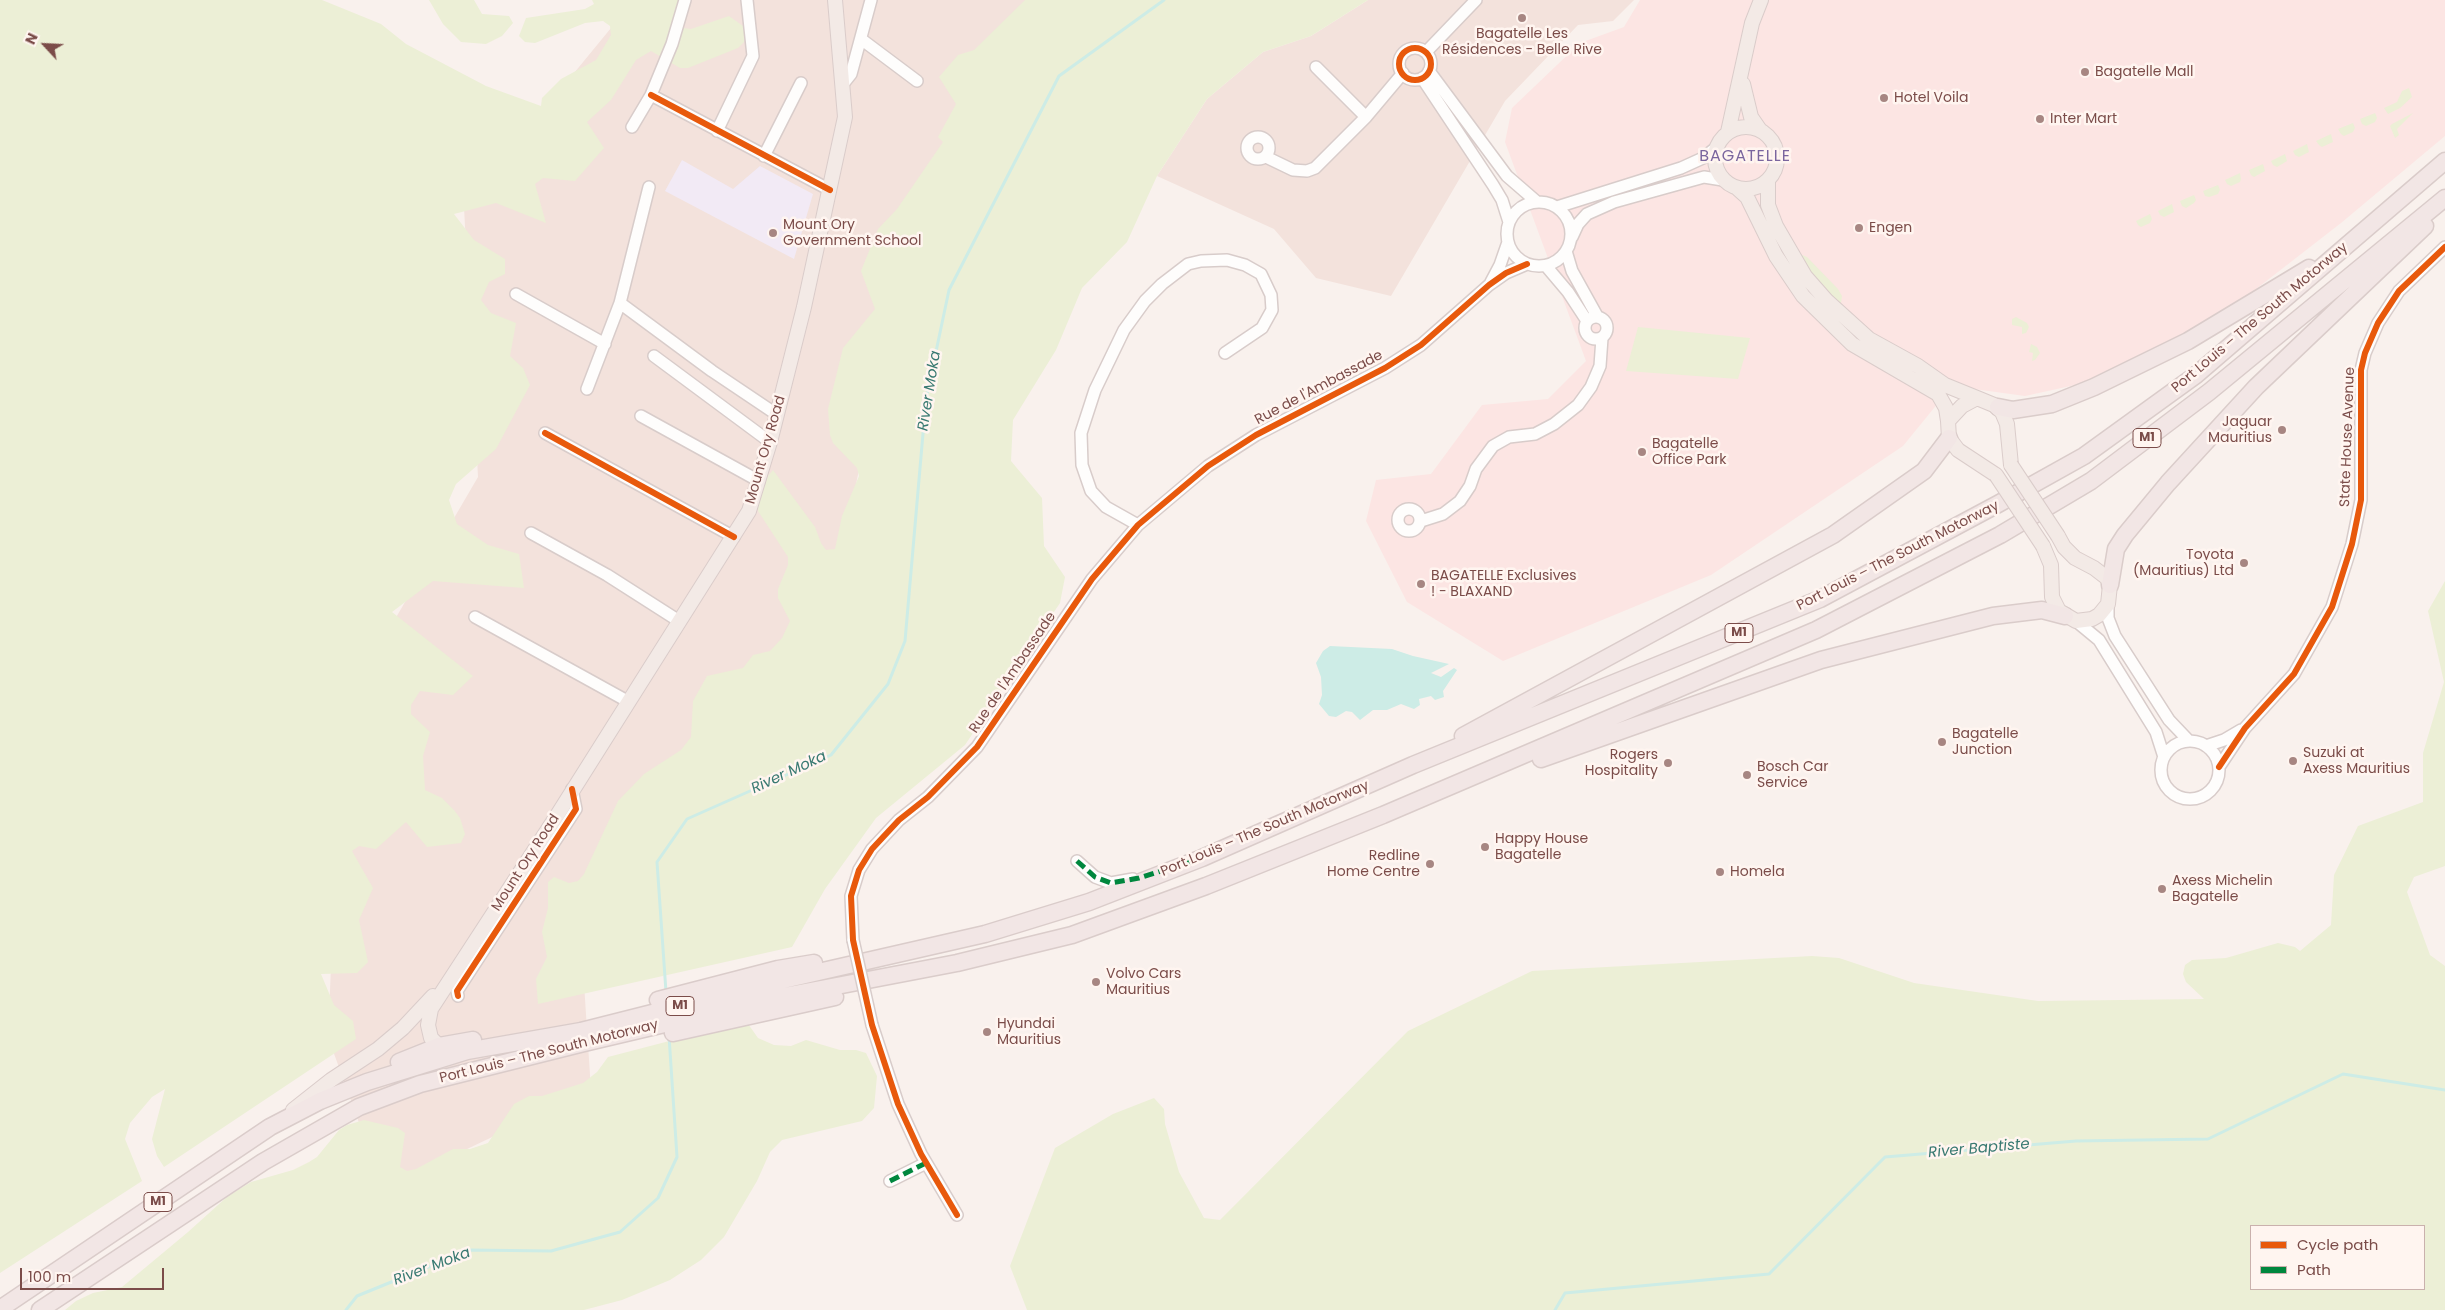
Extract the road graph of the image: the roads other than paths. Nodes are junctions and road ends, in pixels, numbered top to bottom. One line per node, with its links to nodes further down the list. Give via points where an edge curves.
1 (684, 0): 16 (street, via 672,44)
2 (747, 0): 20 (street, via 753,56)
3 (835, 0): 15 (main road, Mount Ory Road)
4 (871, 0): 7 (street)
5 (1476, 0): 8 (street)
6 (1761, 0): 11 (main road, via 1752,23)
7 (861, 39): 13 (street); 15 (street, via 852,74)
8 (1426, 52): 10 (street, via 1417,48 1407,50 1400,64); 12 (street, via 1431,61)
9 (1316, 68): 17 (street)
10 (1403, 73): 12 (street, via 1411,79); 17 (street)
11 (1741, 73): 19 (main road, via 1747,105); 21 (main road)
12 (1425, 74): 32 (street, via 1507,176); 35 (street, via 1502,200)
13 (917, 81)
14 (801, 82): 23 (street)
15 (843, 84): 30 (main road, Mount Ory Road, via 845,117)
16 (651, 95): 18 (street); 20 (street)
17 (1366, 118): 24 (street, via 1315,168 1293,170)
18 (632, 127)
19 (1760, 130): 21 (main road, via 1744,127); 27 (main road, via 1772,141 1778,156 1774,173)
20 (716, 131): 23 (street)
21 (1728, 132): 22 (main road)
22 (1717, 147): 26 (main road, via 1715,164); 34 (street, via 1681,168)
23 (764, 156): 30 (street)
24 (1266, 156)
25 (2445, 160): 37 (highway, Port Louis – The South Motorway / M1)
26 (1723, 180): 29 (main road); 38 (street, via 1704,177 1598,208 1578,224)
27 (1768, 180): 29 (main road, via 1754,189); 51 (main road, via 1768,206 1776,226 1790,254 1821,295 1869,339 1945,385)
28 (649, 187): 44 (street)
29 (1737, 188): 55 (main road, via 1747,197 1776,256 1803,296 1852,344 1938,394 1946,408)
30 (830, 190): 53 (main road, Mount Ory Road)
31 (2445, 198): 77 (highway, Port Louis – The South Motorway / M1, via 2201,398 2091,481 2000,535 1816,630)
32 (1537, 202): 34 (street); 35 (street, via 1520,208)
33 (2445, 204): 64 (highway, via 2256,387 2168,483 2116,549)
34 (1557, 207): 38 (street, via 1568,221)
35 (1509, 222): 36 (street)
36 (1508, 242): 40 (street, via 1512,252); 42 (street)
37 (2352, 242): 52 (highway, via 2188,341 2094,387 2052,404 2013,410); 74 (highway, Port Louis – The South Motorway / M1, via 2196,374 2084,456 1998,504 1820,599)
38 (1568, 246): 41 (street, via 1560,259); 45 (street, via 1572,271)
39 (2445, 247): 70 (street, State House Avenue, via 2399,291 2369,341 2361,370 2361,500 2342,577 2332,607 2294,674)
40 (1526, 264): 41 (street); 42 (street)
41 (1546, 266): 45 (street)
42 (1489, 285): 61 (street, Rue de l'Ambassade, via 1421,345 1385,368 1256,435 1208,466)
43 (516, 294): 47 (street)
44 (620, 303): 47 (street); 53 (street)
45 (1592, 319): 46 (street, via 1604,319 1608,325); 46 (street, via 1585,328 1588,336 1594,340)
46 (1602, 338): 60 (street, via 1600,366 1578,405 1535,434 1509,437 1493,446 1476,469 1460,502 1443,514)
47 (605, 344): 50 (street)
48 (1224, 354): 61 (street, via 1262,328 1272,310 1271,295 1261,274 1227,260 1188,264 1162,284 1124,330 1096,390 1081,433 1082,465 1091,491 1106,507)
49 (654, 356): 58 (street)
50 (587, 389)
51 (1977, 398): 52 (main road); 55 (main road, via 1962,406)
52 (1998, 407): 64 (main road, bridge, via 2007,424 2011,465 2064,547 2075,558 2101,572)
53 (776, 414): 58 (main road, Mount Ory Road)
54 (640, 416): 59 (street)
55 (1948, 421): 57 (main road)
56 (545, 433): 63 (street)
57 (1949, 438): 67 (main road, bridge, via 1958,450 1996,474 2043,546 2051,565 2054,604); 74 (highway, via 1924,471 1833,535)
58 (770, 442): 59 (main road, Mount Ory Road)
59 (759, 481): 63 (main road, Mount Ory Road, via 749,511)
60 (1421, 521)
61 (1138, 525): 87 (street, Rue de l'Ambassade, bridge, via 1092,579 977,747 928,797 899,820 872,849 859,870 851,896 853,940 872,1025 898,1104)
62 (531, 532): 68 (street, via 607,575)
63 (734, 537): 68 (main road, Mount Ory Road)
64 (2110, 585): 65 (main road)
65 (2108, 604): 67 (main road, via 2092,619); 71 (street, via 2108,618 2116,636 2169,720)
66 (475, 617): 69 (street)
67 (2071, 618): 73 (street, via 2099,640 2156,732); 77 (highway, via 2042,610 1993,616 1821,660)
68 (678, 621): 69 (main road, Mount Ory Road)
69 (628, 702): 76 (main road, Mount Ory Road)
70 (2245, 728): 72 (street); 75 (street, State House Avenue)
71 (2189, 741): 72 (street); 73 (street, via 2175,746)
72 (2206, 746): 75 (street, via 2213,752)
73 (2164, 757): 75 (street, via 2165,785 2178,796 2190,800 2211,788)
74 (1413, 765): 78 (highway, Port Louis – The South Motorway / M1)
75 (2219, 767)
76 (572, 789): 80 (main road, Mount Ory Road); 82 (street, via 576,808 457,991)
77 (1383, 815): 81 (highway, Port Louis – The South Motorway / M1, via 1206,886 1072,935 957,963)
78 (1202, 858): 79 (street, via 1139,878 1111,883 1095,877); 81 (highway, Port Louis – The South Motorway / M1, via 1089,902 985,934)
79 (1078, 861)
80 (454, 971): 84 (main road, Mount Ory Road, via 431,1009 428,1025 431,1038); 86 (main road, Mount Ory Road, via 396,1034)
81 (779, 989): 83 (highway, Port Louis – The South Motorway / M1); 83 (highway)
82 (458, 996)
83 (583, 1037): 84 (highway); 85 (highway, Port Louis – The South Motorway / M1, via 467,1051 367,1082); 91 (highway, Port Louis – The South Motorway / M1, via 433,1081 359,1107 263,1162)
84 (439, 1046): 85 (highway, via 338,1086)
85 (320, 1101): 86 (highway, Port Louis – The South Motorway / M1)
86 (270, 1127): 90 (highway, Port Louis – The South Motorway / M1)
87 (926, 1163): 88 (street); 89 (street, Rue de l'Ambassade)
88 (890, 1181)
89 (958, 1215)
90 (0, 1309)
91 (40, 1310)

